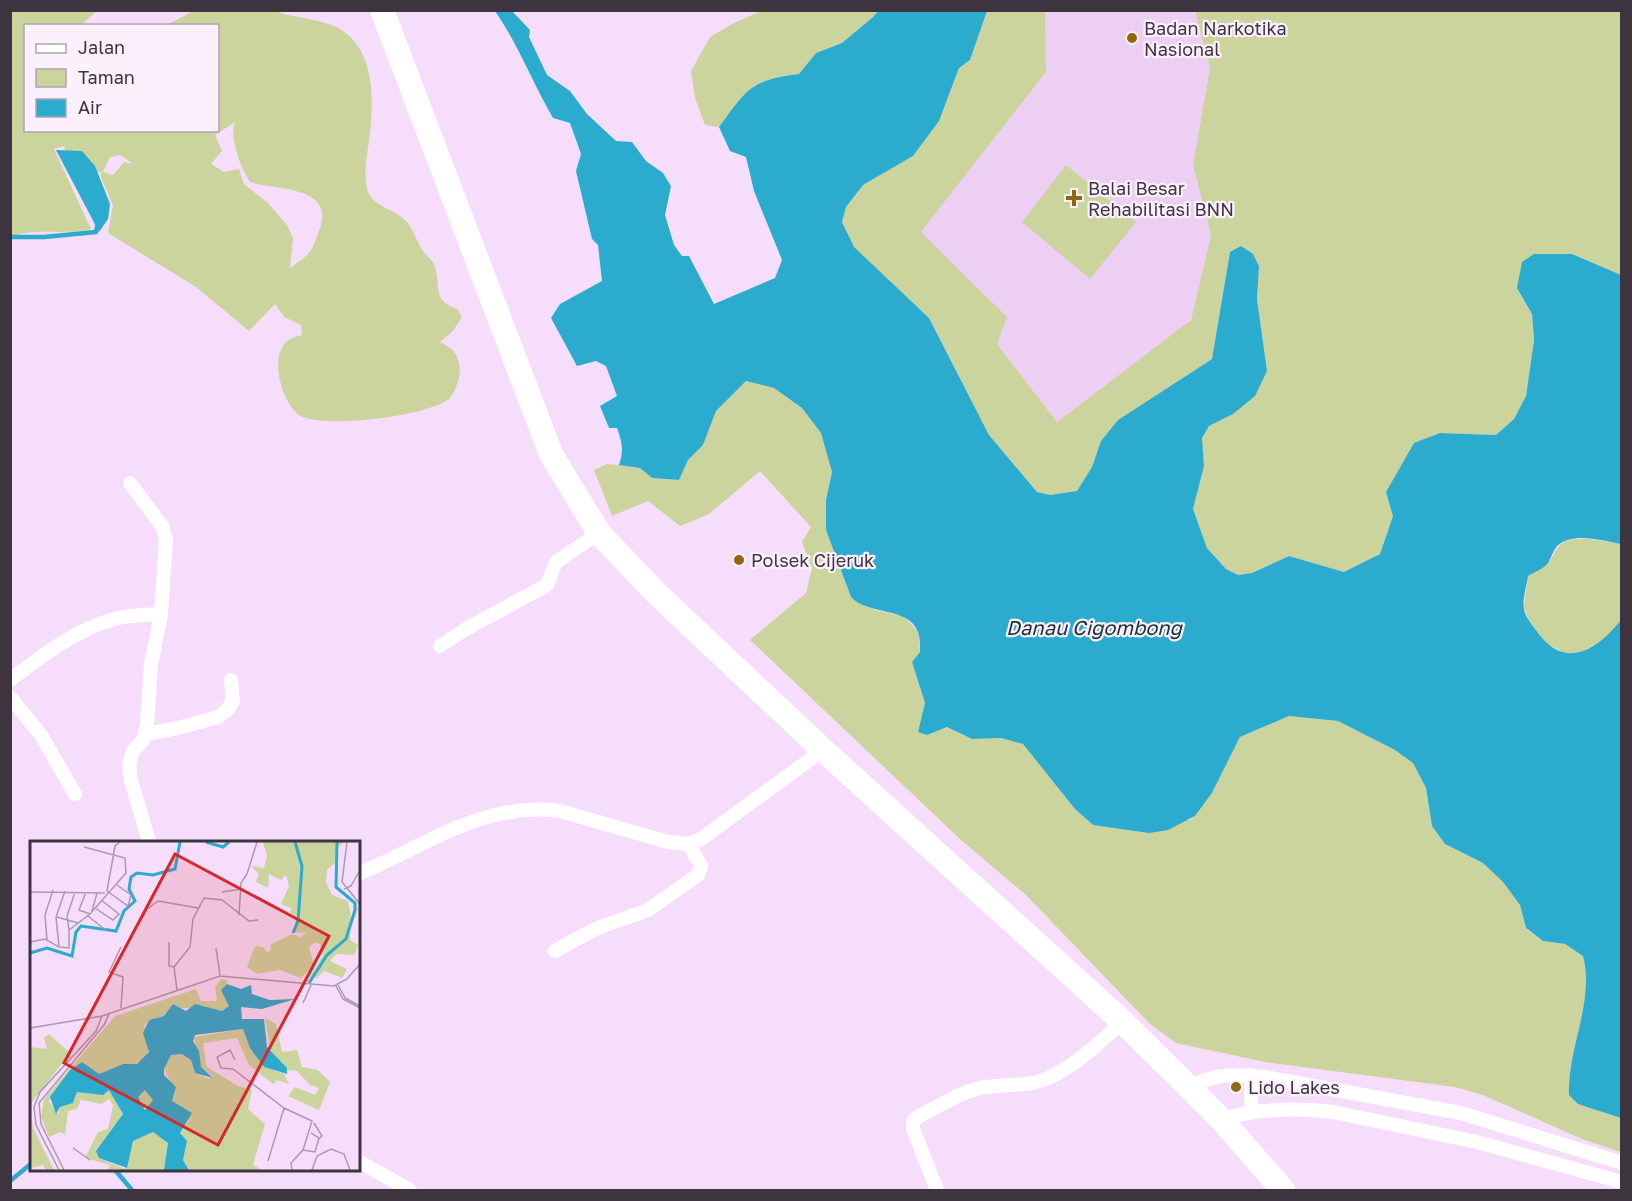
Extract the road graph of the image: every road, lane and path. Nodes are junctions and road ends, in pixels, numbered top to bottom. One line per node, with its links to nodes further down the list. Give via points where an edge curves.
1 (381, 10): 3 (highway, via 552,454)
2 (130, 483): 4 (street, via 162,526 166,539)
3 (598, 533): 5 (street, via 556,562 547,585); 10 (highway, via 655,592)
4 (160, 614): 6 (street, via 115,619 97,626 47,652); 9 (street, via 151,665)
5 (440, 646)
6 (10, 680)
7 (231, 680): 9 (street, via 233,701 222,715)
8 (10, 697): 11 (street, via 41,735)
9 (146, 734): 12 (street, via 129,765)
10 (824, 750): 13 (street, via 701,839); 16 (highway)
11 (75, 794)
12 (148, 841)
13 (688, 844): 14 (street, via 668,842 560,811 516,810 435,836); 15 (street, via 701,866 698,875 648,910 595,929)
14 (360, 873)
15 (555, 951)
16 (1122, 1022): 19 (highway); 27 (street, via 1068,1068 1049,1078 1033,1084 972,1090 916,1118 913,1129)
17 (1251, 1075): 18 (street); 19 (street, via 1217,1076); 21 (street)
18 (1309, 1085): 20 (street); 24 (street, via 1461,1113)
19 (1189, 1088): 22 (highway)
20 (1305, 1110): 21 (street); 25 (street, via 1333,1112 1478,1142)
21 (1251, 1111): 22 (street)
22 (1221, 1119): 28 (highway)
23 (360, 1162): 26 (street)
24 (1622, 1163)
25 (1622, 1182)
26 (410, 1191)
27 (937, 1191)
28 (1283, 1191)

